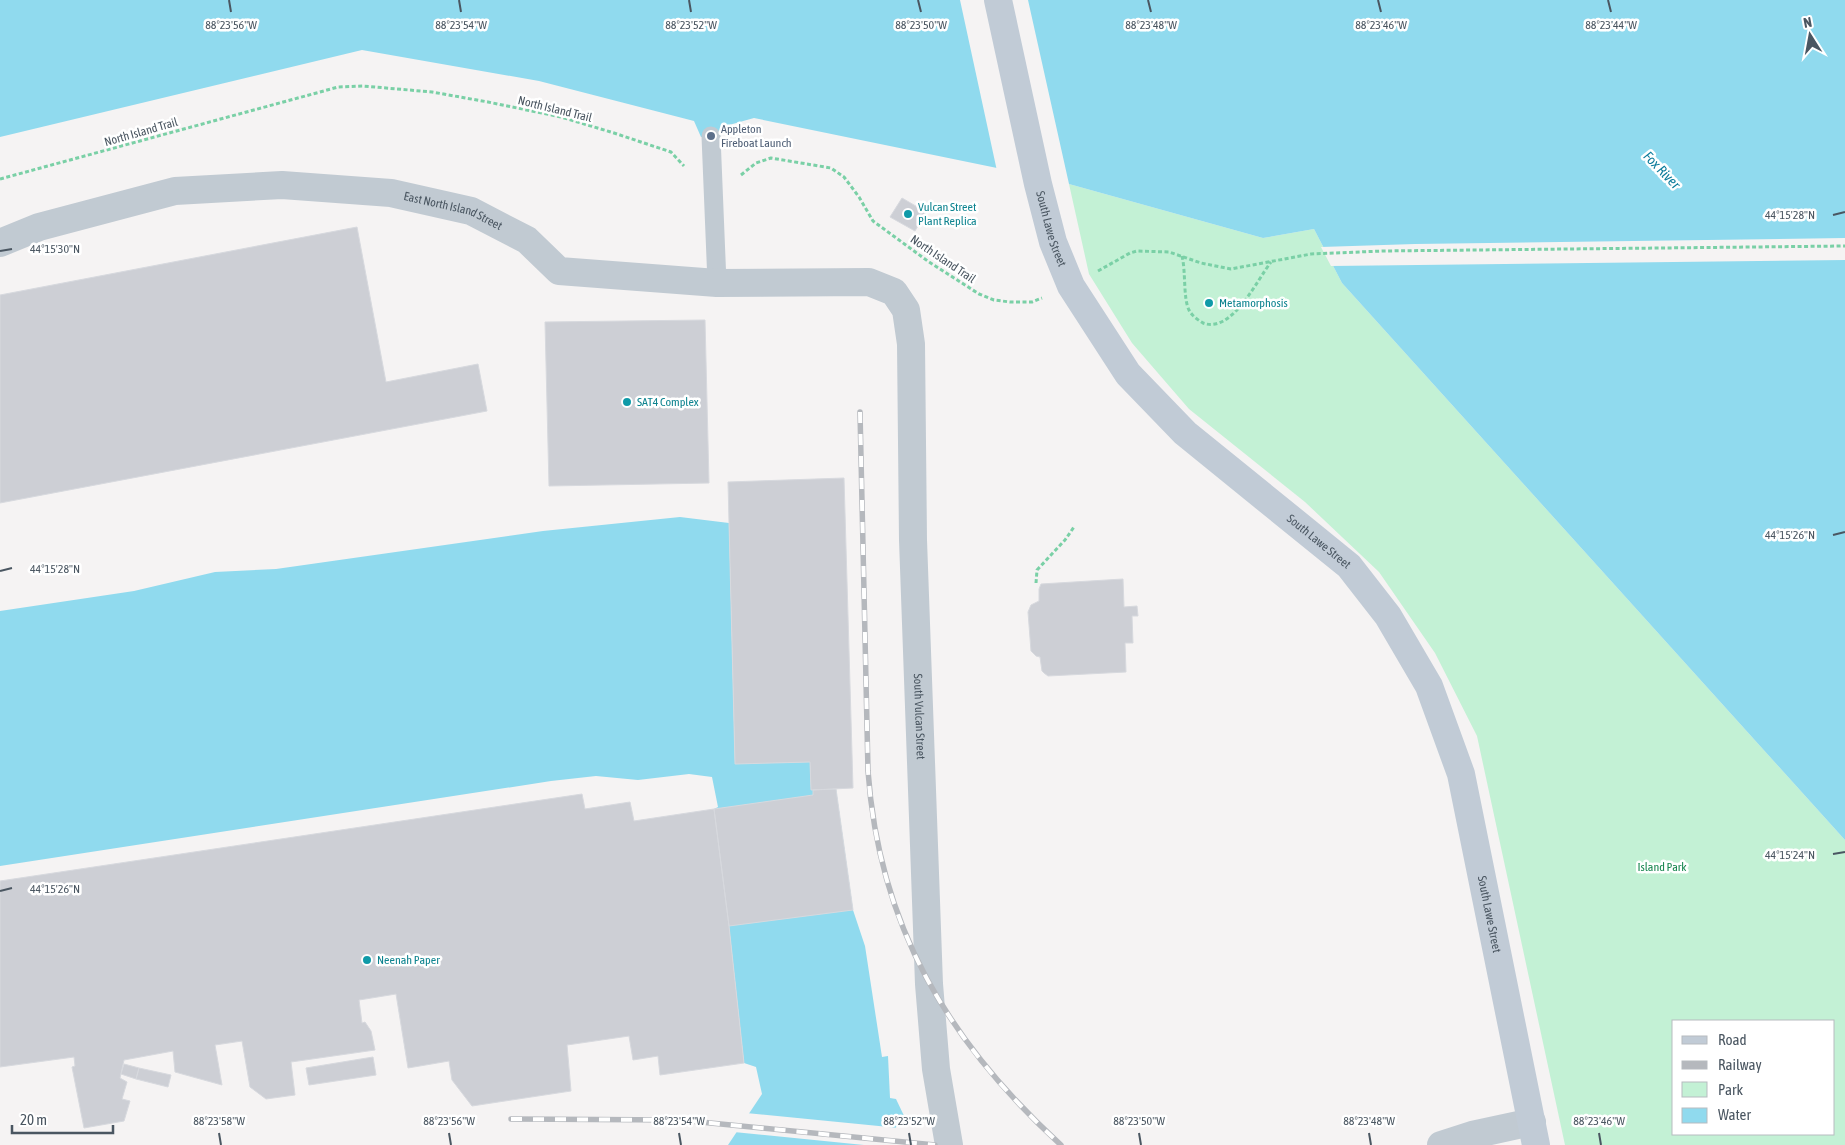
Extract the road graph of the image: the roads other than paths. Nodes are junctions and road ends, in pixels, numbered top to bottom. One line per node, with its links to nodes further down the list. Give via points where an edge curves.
1 (998, 0): 6 (main road, South Lawe Street, via 1038,184 1053,242 1071,286 1128,374 1185,433 1349,566 1388,616 1429,686 1462,774)
2 (711, 136): 4 (lane)
3 (0, 242): 4 (street, East North Island Street, via 38,228 175,190 282,185 391,194 471,211 527,240 560,271)
4 (717, 283): 5 (street, East North Island Street, via 868,282)
5 (894, 292): 7 (street, South Vulcan Street, via 906,310 911,344 913,540 928,984 936,1069)
6 (1534, 1134): 8 (street, via 1472,1135)
7 (949, 1145)
8 (1441, 1145)

